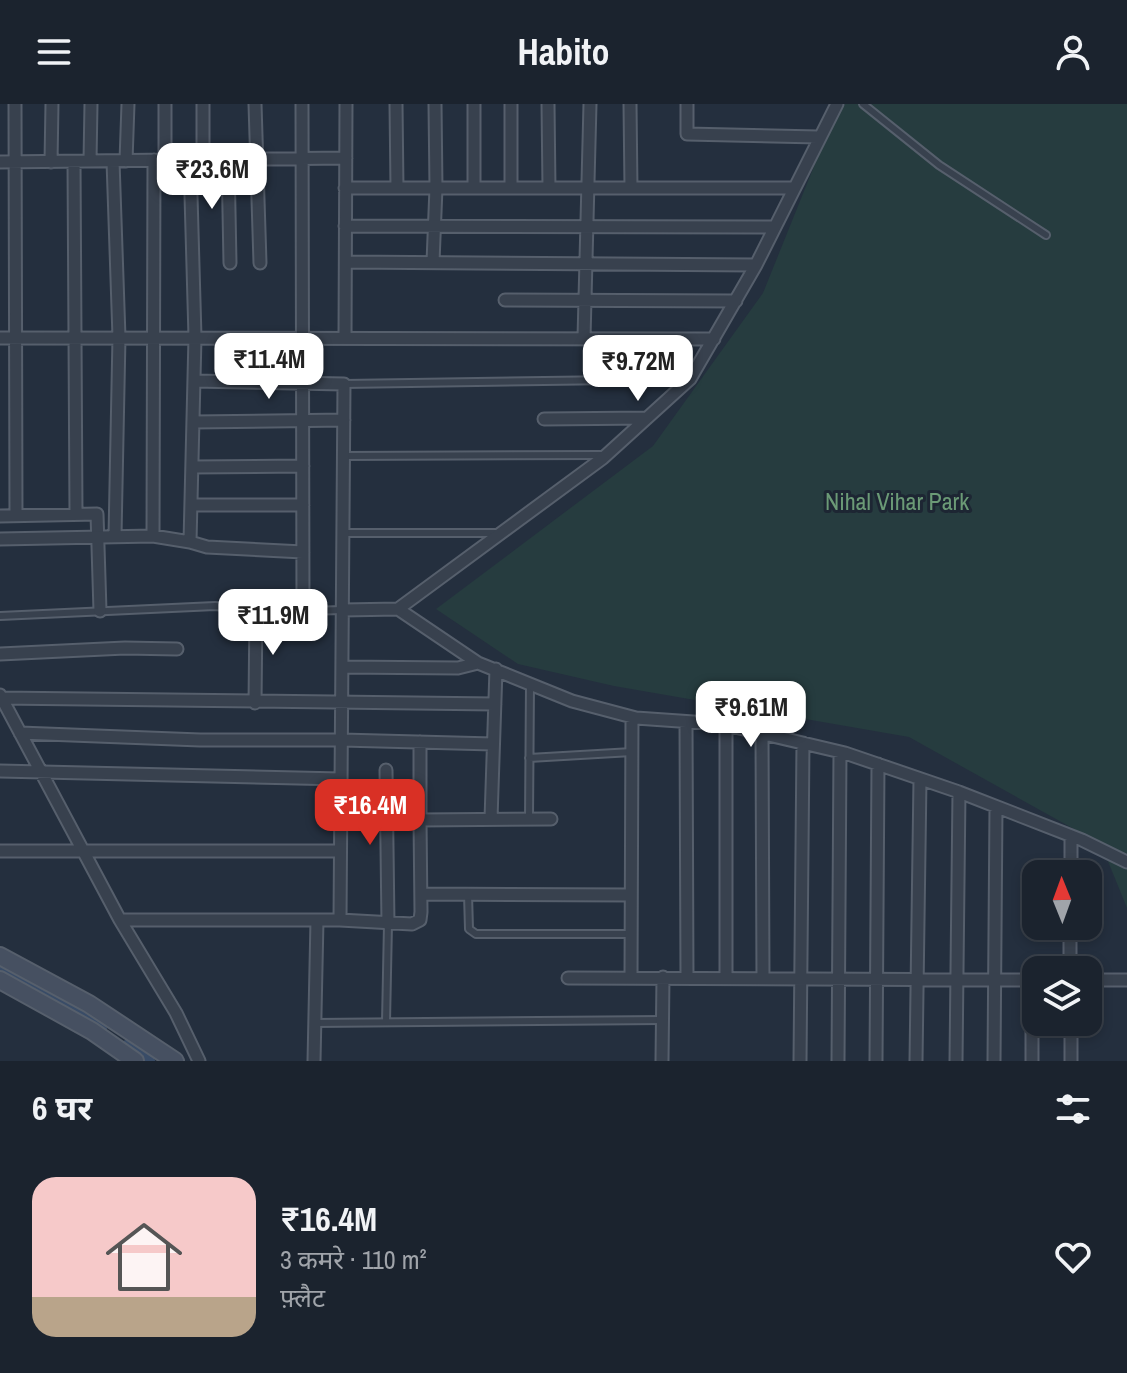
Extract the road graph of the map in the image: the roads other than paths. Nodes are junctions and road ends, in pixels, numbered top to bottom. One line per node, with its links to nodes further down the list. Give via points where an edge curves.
1 (15, 104): 31 (street)
2 (52, 104): 32 (street)
3 (91, 104): 27 (street)
4 (128, 104): 29 (street)
5 (165, 104): 25 (street)
6 (203, 104): 26 (street)
7 (255, 104): 24 (street)
8 (302, 104): 21 (street)
9 (346, 104): 22 (street)
10 (396, 104): 35 (street)
11 (435, 104): 36 (street)
12 (474, 104): 37 (street)
13 (511, 104): 38 (street)
14 (548, 104): 39 (street)
15 (590, 104): 40 (street)
16 (630, 104): 41 (street)
17 (687, 104): 20 (street, via 687,134)
18 (837, 104): 20 (street)
19 (863, 104): 47 (lane, via 939,165)
20 (818, 137): 42 (street)
21 (301, 158): 22 (street); 24 (street); 60 (street)
22 (346, 158): 34 (street)
23 (228, 159): 24 (street); 26 (street); 50 (street)
24 (255, 159): 51 (street)
25 (159, 160): 26 (street); 29 (street); 58 (street)
26 (197, 160): 59 (street)
27 (90, 161): 28 (street); 33 (street)
28 (113, 161): 29 (street); 57 (street)
29 (126, 161)
30 (0, 162): 31 (street)
31 (14, 162): 32 (street); 63 (street)
32 (51, 162): 33 (street)
33 (74, 162): 64 (street)
34 (345, 188): 35 (street); 44 (street)
35 (397, 188): 36 (street)
36 (436, 188): 37 (street); 45 (street)
37 (474, 188): 38 (street)
38 (511, 188): 39 (street)
39 (549, 188): 40 (street)
40 (589, 188): 41 (street); 43 (street)
41 (631, 188): 42 (street)
42 (793, 188): 46 (street)
43 (588, 225): 45 (street); 46 (street); 52 (street)
44 (345, 226): 45 (street); 48 (street)
45 (435, 226): 49 (street)
46 (774, 227): 53 (street)
47 (1046, 235)
48 (346, 262): 49 (street); 61 (street)
49 (433, 262): 52 (street)
50 (230, 263)
51 (260, 263)
52 (588, 264): 53 (street); 56 (street)
53 (756, 265): 55 (street)
54 (505, 300): 56 (street)
55 (736, 301): 56 (street); 66 (street)
56 (586, 302): 65 (street)
57 (119, 337): 58 (street); 64 (street); 88 (street)
58 (155, 337): 59 (street); 89 (street)
59 (195, 337): 60 (street); 68 (street)
60 (303, 337): 61 (street); 70 (street)
61 (345, 337): 65 (street)
62 (0, 338): 63 (street)
63 (16, 338): 64 (street); 83 (street)
64 (75, 338): 82 (street)
65 (584, 338): 66 (street)
66 (714, 339): 67 (street)
67 (690, 379): 69 (lane); 71 (street)
68 (195, 381): 70 (street); 75 (street)
69 (344, 384): 70 (street); 74 (street)
70 (303, 385): 73 (street)
71 (647, 418): 72 (street); 76 (street)
72 (544, 419)
73 (303, 420): 74 (street); 75 (street); 78 (street)
74 (344, 420): 77 (street)
75 (194, 422): 79 (street)
76 (607, 454): 77 (lane); 86 (street)
77 (343, 456): 85 (street)
78 (303, 466): 79 (street); 81 (street)
79 (193, 467): 80 (street)
80 (192, 505): 81 (street); 91 (street)
81 (303, 505): 92 (street)
82 (76, 513): 83 (street); 87 (street, via 97,514)
83 (16, 515): 84 (street)
84 (0, 516)
85 (343, 533): 86 (lane); 95 (street)
86 (502, 533): 93 (street)
87 (99, 536): 88 (street); 90 (street); 96 (street)
88 (115, 536): 89 (street)
89 (153, 536): 91 (street)
90 (0, 539)
91 (190, 542): 92 (street)
92 (303, 552): 97 (street)
93 (398, 609): 95 (street); 101 (street)
94 (256, 610): 96 (lane, via 215,606); 97 (lane); 106 (street)
95 (343, 610): 97 (lane); 102 (street)
96 (100, 611): 98 (lane)
97 (303, 611)
98 (0, 616)
99 (177, 649): 100 (street)
100 (0, 654)
101 (478, 663): 102 (street, via 458,668); 103 (street)
102 (342, 667): 107 (street)
103 (496, 669): 104 (street); 108 (street)
104 (530, 684): 109 (street); 120 (lane)
105 (1, 697): 106 (street); 112 (street)
106 (255, 703): 107 (street)
107 (342, 704): 108 (street); 114 (street)
108 (495, 704): 117 (street)
109 (632, 717): 110 (street); 118 (street)
110 (686, 722): 111 (street); 150 (street)
111 (726, 725): 113 (street); 152 (street)
112 (20, 733): 114 (street); 124 (street)
113 (762, 734): 116 (street); 153 (street)
114 (342, 740): 115 (street); 125 (street)
115 (420, 742): 117 (street); 132 (street)
116 (803, 743): 119 (street); 154 (street)
117 (493, 744): 129 (street)
118 (632, 752): 120 (lane); 141 (street)
119 (840, 752): 121 (street); 155 (street)
120 (529, 758): 130 (lane)
121 (878, 764): 126 (street); 156 (street)
122 (386, 770): 145 (street)
123 (0, 771): 124 (street)
124 (41, 771): 125 (street); 136 (street)
125 (341, 779): 135 (street)
126 (920, 779): 127 (street); 157 (street)
127 (959, 792): 128 (street); 158 (street)
128 (996, 807): 133 (street); 159 (street)
129 (491, 819): 130 (street); 132 (street)
130 (529, 819): 131 (street)
131 (551, 819)
132 (420, 820): 139 (street)
133 (1071, 836): 137 (street); 138 (street)
134 (0, 851): 136 (street)
135 (340, 851): 136 (street); 144 (street)
136 (84, 853): 142 (street)
137 (1071, 860)
138 (1127, 862)
139 (421, 894): 140 (street); 145 (street, via 420,920)
140 (468, 894): 141 (street); 146 (lane, via 469,929 476,934)
141 (631, 895): 146 (street)
142 (120, 920): 143 (street); 171 (street)
143 (317, 920): 144 (street); 166 (street)
144 (340, 920): 145 (street)
145 (388, 924): 165 (lane)
146 (631, 934): 148 (street)
147 (0, 956): 170 (street, via 89,1004)
148 (631, 977): 149 (street); 151 (street)
149 (663, 977): 150 (street); 164 (street)
150 (687, 977): 152 (street)
151 (568, 978)
152 (726, 978): 153 (street)
153 (763, 978): 154 (street)
154 (801, 978): 155 (street); 174 (street)
155 (838, 978): 156 (street); 175 (street)
156 (877, 979): 157 (street); 176 (street)
157 (916, 979): 158 (street); 177 (street)
158 (959, 979): 159 (street); 178 (street)
159 (995, 979): 161 (street); 179 (street)
160 (0, 980): 169 (street)
161 (1022, 980)
162 (1102, 980): 163 (street)
163 (1127, 980)
164 (663, 1020): 165 (lane); 173 (street)
165 (386, 1022): 166 (lane)
166 (314, 1023): 172 (street)
167 (1033, 1036): 180 (street)
168 (1071, 1036): 181 (street)
169 (135, 1061)
170 (175, 1061)
171 (199, 1061)
172 (314, 1061)
173 (662, 1061)
174 (800, 1061)
175 (838, 1061)
176 (876, 1061)
177 (916, 1061)
178 (956, 1061)
179 (994, 1061)
180 (1032, 1061)
181 (1071, 1061)

